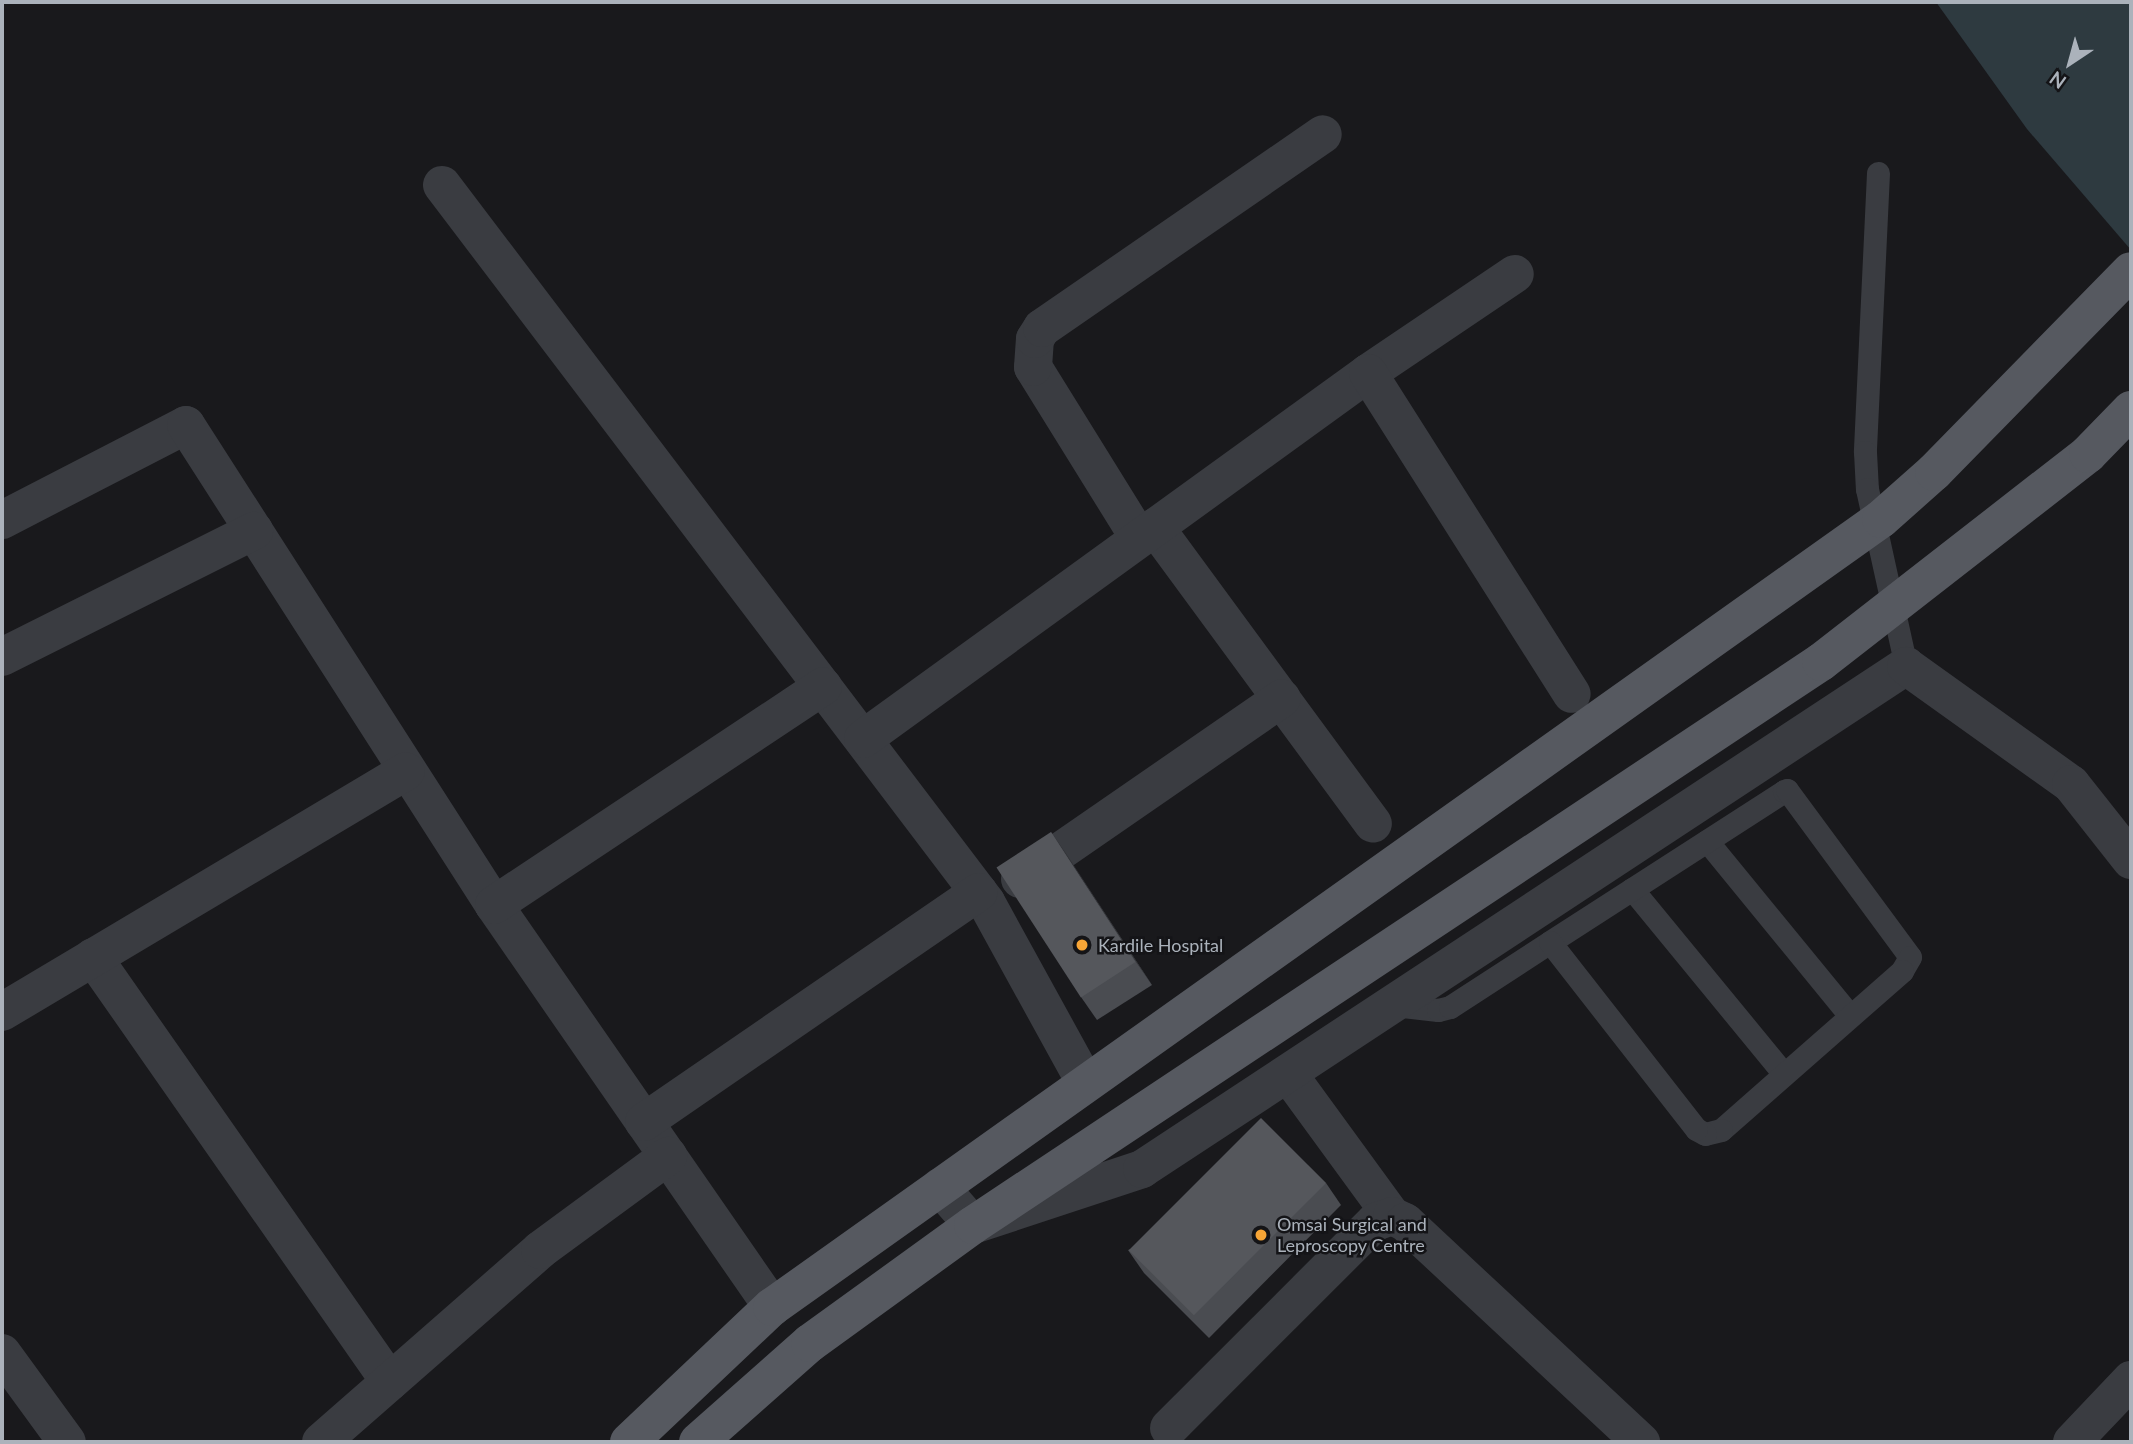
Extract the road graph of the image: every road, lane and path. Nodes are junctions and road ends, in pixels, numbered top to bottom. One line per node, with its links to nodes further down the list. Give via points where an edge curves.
1 (1323, 134): 10 (street, via 1042,328 1035,339 1033,367)
2 (1878, 173): 12 (lane, via 1866,477)
3 (442, 185): 13 (street)
4 (2131, 271): 31 (main road, via 1934,472 1881,519)
5 (1516, 274): 6 (street)
6 (1367, 373): 10 (street); 14 (street)
7 (2131, 410): 36 (main road, via 2088,454 1821,662)
8 (2, 520): 9 (street, via 186,425)
9 (254, 531): 11 (street); 17 (street)
10 (1147, 533): 15 (street); 16 (street)
11 (2, 657)
12 (1906, 666): 20 (street, via 2071,784); 26 (street)
13 (823, 686): 16 (street); 23 (street)
14 (1572, 694)
15 (1282, 698): 18 (street); 22 (street)
16 (863, 739): 22 (street)
17 (406, 771): 23 (street); 25 (street)
18 (1373, 824)
19 (1706, 841): 21 (lane); 28 (lane); 28 (lane, via 1784,791 1792,793 1909,950 1902,971)
20 (2131, 860)
21 (1632, 889): 24 (lane); 29 (lane)
22 (983, 897): 31 (street); 32 (street)
23 (494, 905): 32 (street)
24 (1550, 942): 26 (lane, via 1444,1009); 29 (lane, via 1696,1129 1705,1134 1721,1130)
25 (93, 957): 27 (street); 41 (street)
26 (1394, 1006): 30 (street)
27 (2, 1012)
28 (1850, 1016): 29 (lane)
29 (1784, 1074)
30 (1289, 1075): 35 (street); 36 (street, via 1142,1170)
31 (1092, 1077): 34 (main road)
32 (644, 1122): 33 (street)
33 (667, 1156): 37 (street); 41 (street, via 540,1250)
34 (940, 1187): 36 (street); 37 (main road)
35 (1392, 1216): 42 (street, via 1375,1222); 47 (street, via 1405,1222)
36 (973, 1225): 39 (main road)
37 (761, 1317): 39 (main road); 45 (main road)
38 (2, 1353): 43 (street)
39 (782, 1365): 46 (main road)
40 (2131, 1380): 48 (street)
41 (390, 1382): 44 (street)
42 (1169, 1438)
43 (67, 1442)
44 (321, 1442)
45 (629, 1442)
46 (698, 1442)
47 (1641, 1442)
48 (2072, 1442)

